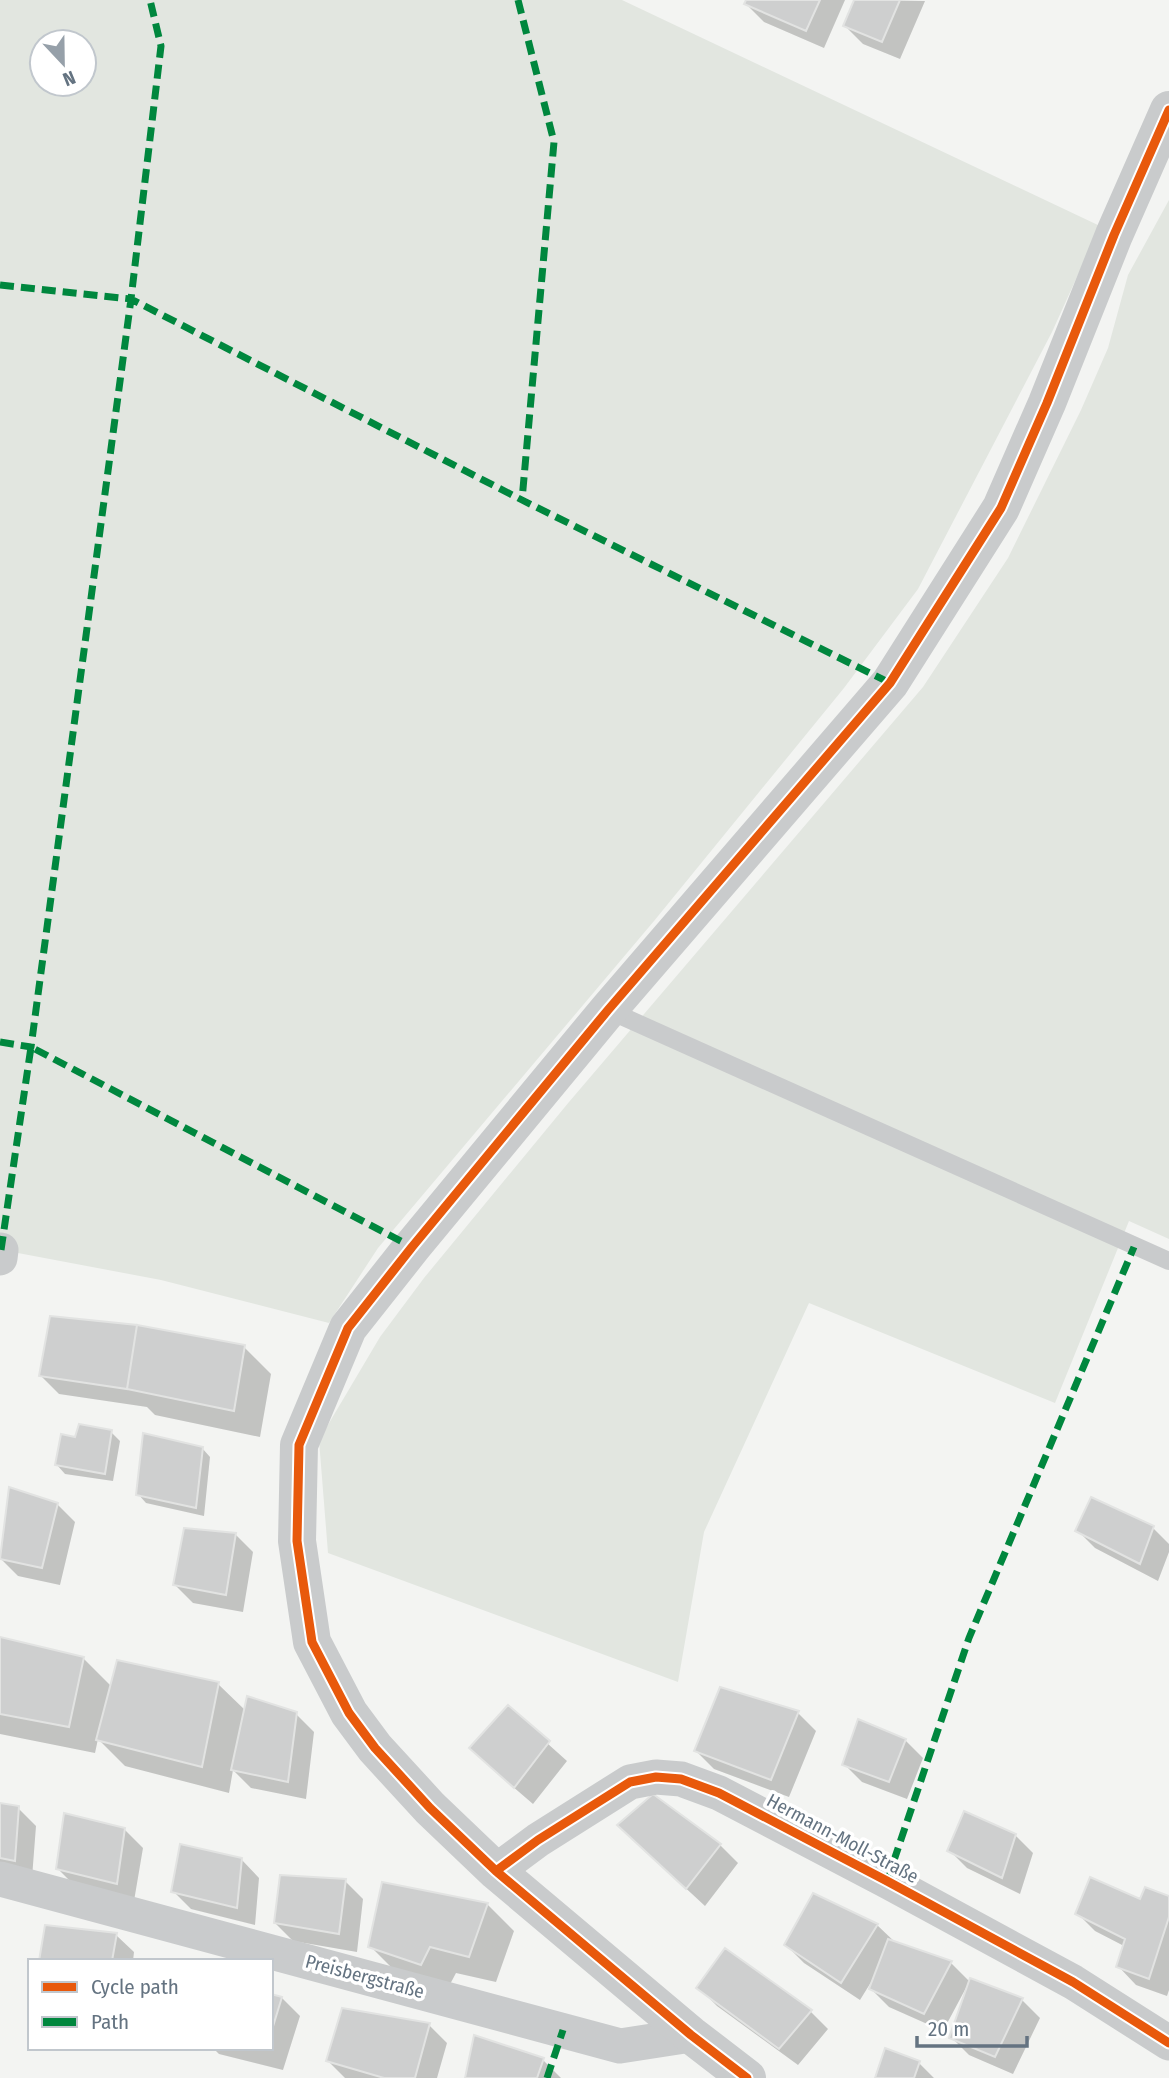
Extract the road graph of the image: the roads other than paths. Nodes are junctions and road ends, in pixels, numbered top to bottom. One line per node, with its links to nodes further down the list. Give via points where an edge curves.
1 (1169, 110): 2 (street, via 1001,508 890,682)
2 (608, 1010): 3 (lane); 4 (street, via 348,1328 299,1446 297,1541 312,1642 349,1713 375,1748)
3 (1169, 1261)
4 (496, 1871): 6 (street); 7 (street, Hermann-Moll-Straße, via 630,1782 681,1779 719,1793 887,1881 1073,1982)
5 (0, 1879): 6 (street, Preisbergstraße, via 621,2046)
6 (691, 2035): 8 (street)
7 (1169, 2043)
8 (747, 2078)

